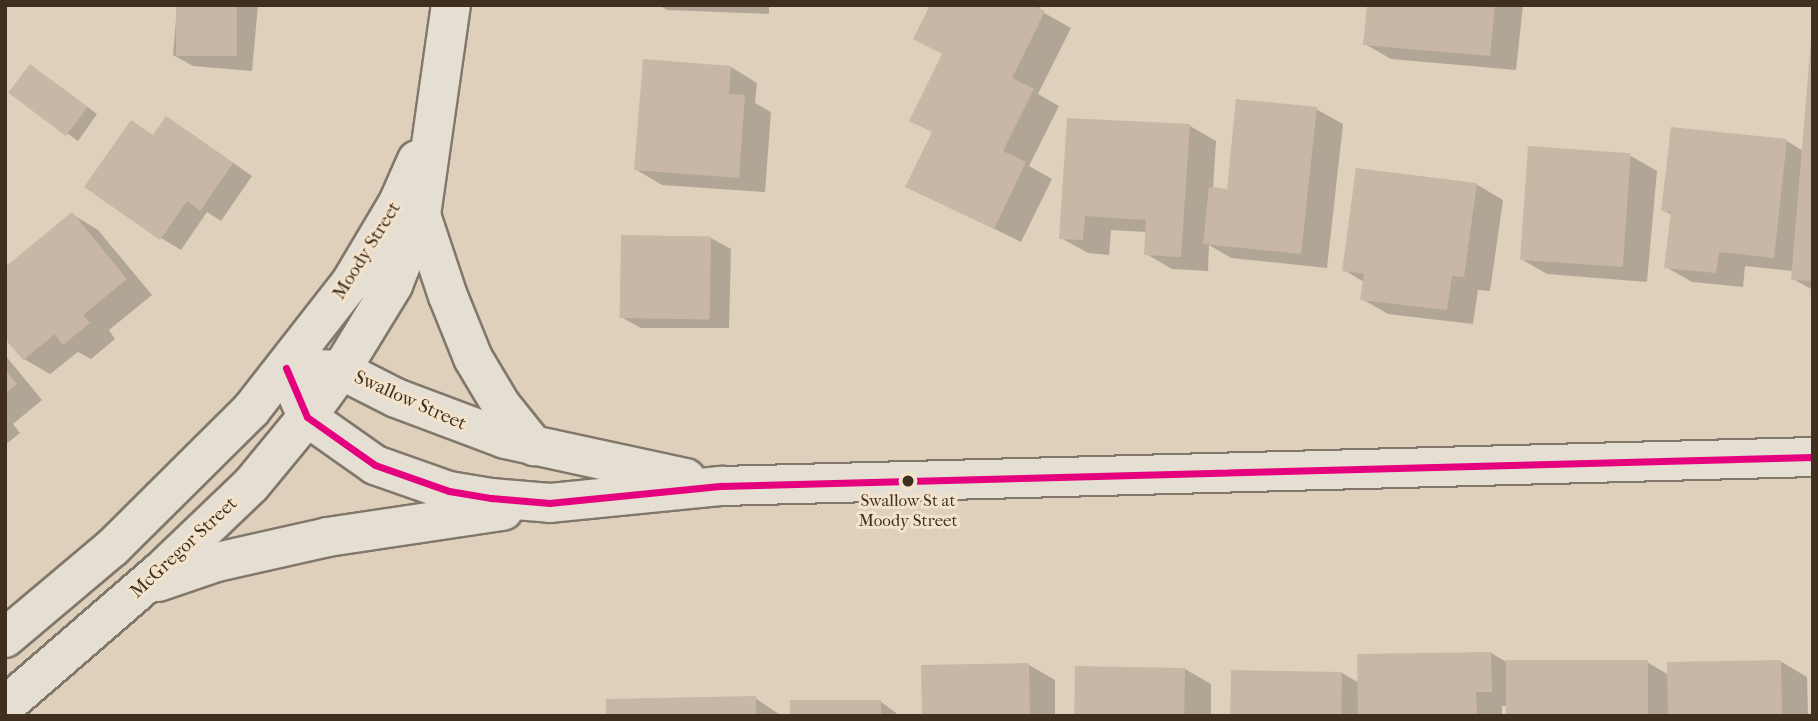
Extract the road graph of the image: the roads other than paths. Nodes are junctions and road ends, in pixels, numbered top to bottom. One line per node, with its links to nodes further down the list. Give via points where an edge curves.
1 (451, 5): 2 (street, Moody Street)
2 (432, 126): 3 (street, Moody Street); 4 (street, Moody Street, via 377,240)
3 (421, 215): 5 (street, Moody Street, via 393,285); 7 (street, via 473,358 501,405)
4 (286, 368): 5 (street, Swallow Street); 6 (street); 12 (street, via 191,472 112,548)
5 (341, 370): 6 (street, McGregor Street); 7 (street, Swallow Street, via 463,426)
6 (307, 417): 10 (street, Swallow Street, via 375,465 408,479 491,498); 11 (street, McGregor Street, via 251,485)
7 (534, 446): 9 (street, Swallow Street)
8 (1813, 457): 9 (street, Swallow Street)
9 (721, 486): 10 (street, Swallow Street)
10 (550, 503): 11 (street, via 328,537 217,562)
11 (143, 587): 13 (street, McGregor Street)
12 (5, 638)
13 (5, 706)

